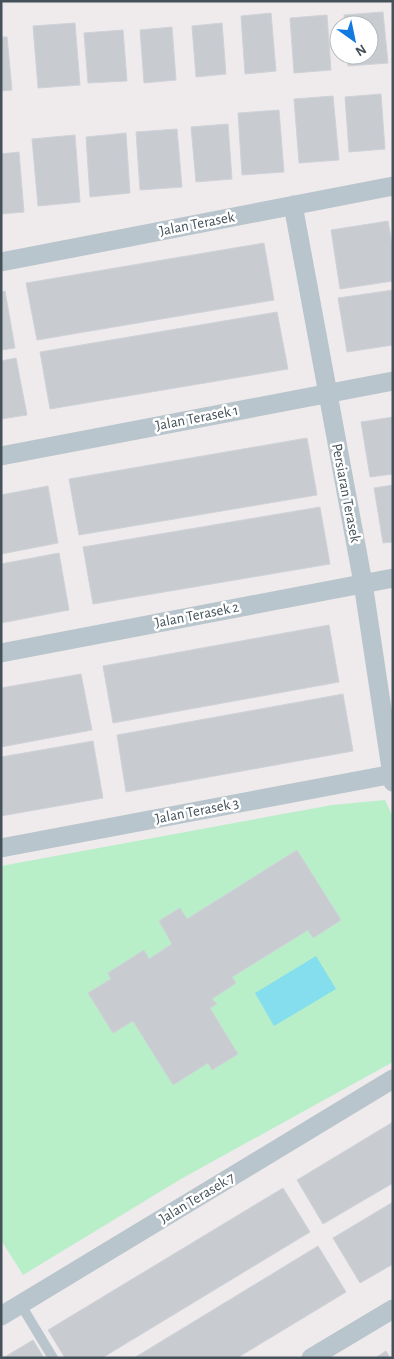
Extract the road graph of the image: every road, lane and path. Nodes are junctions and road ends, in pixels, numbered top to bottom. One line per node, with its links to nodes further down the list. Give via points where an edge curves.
1 (393, 186): 2 (street, Jalan Terasek)
2 (293, 205): 3 (street, Jalan Terasek); 5 (street, Persiaran Terasek)
3 (1, 262)
4 (393, 381): 5 (street, Jalan Terasek 1)
5 (328, 393): 6 (street, Jalan Terasek 1); 8 (street, Persiaran Terasek)
6 (1, 456)
7 (393, 578): 8 (street, Jalan Terasek 2)
8 (363, 583): 9 (street, Jalan Terasek 2); 10 (street, Persiaran Terasek)
9 (1, 653)
10 (392, 777): 11 (street, Jalan Terasek 3)
11 (1, 848)
12 (393, 1079): 13 (street, Jalan Terasek 7)
13 (8, 1308): 15 (lane)
14 (393, 1308): 16 (street)
15 (53, 1358)
16 (311, 1358)

